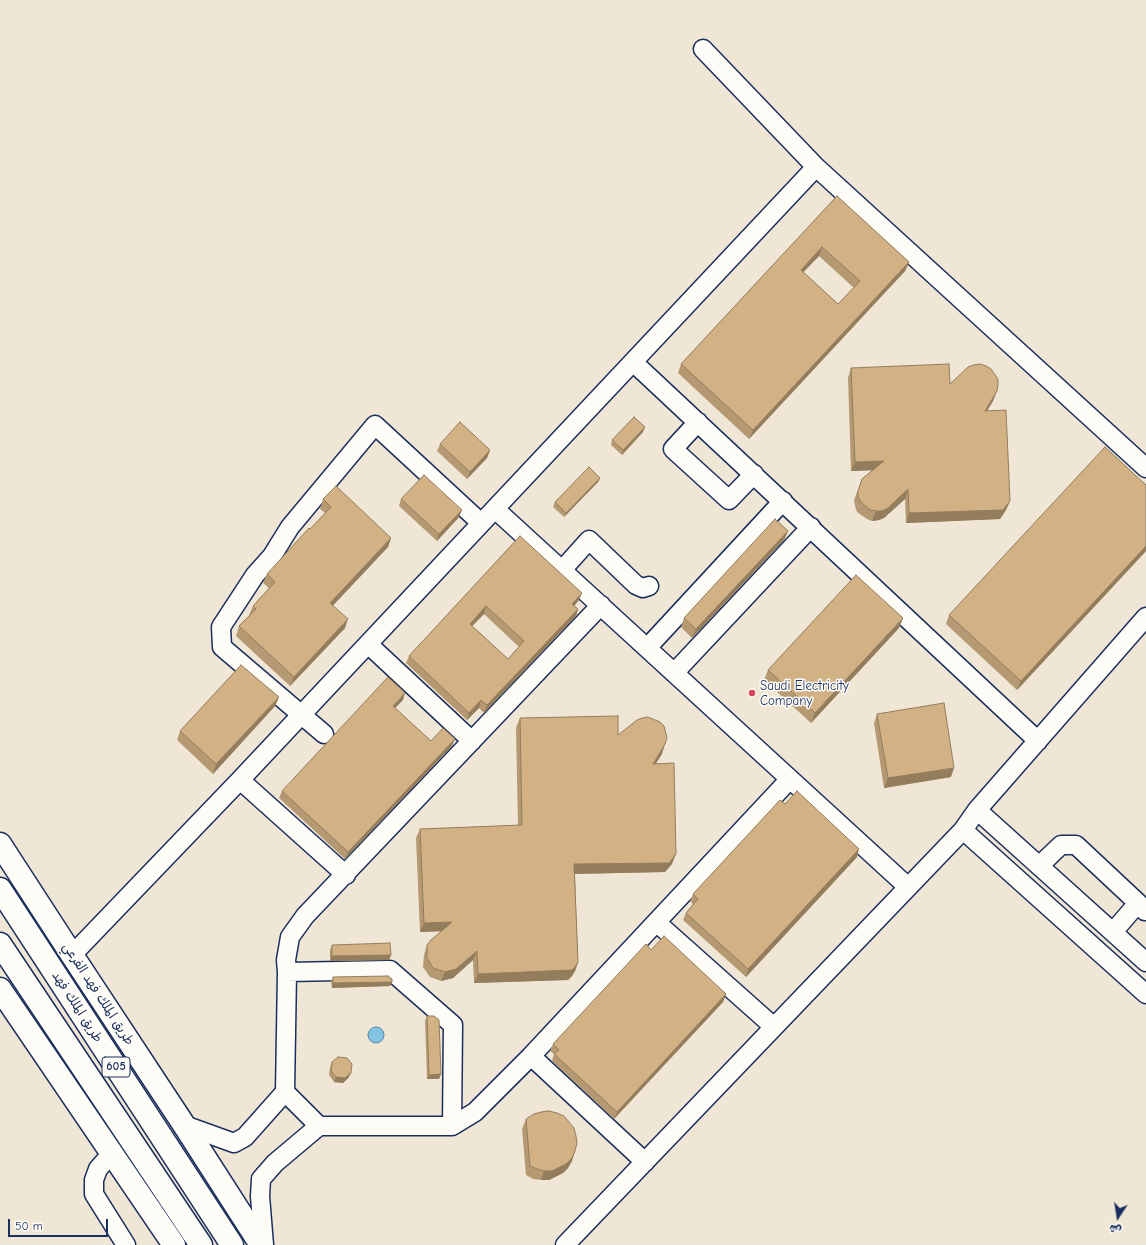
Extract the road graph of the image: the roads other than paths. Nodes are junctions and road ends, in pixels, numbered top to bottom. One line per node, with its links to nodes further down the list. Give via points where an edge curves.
1 (703, 49): 2 (street)
2 (816, 167): 3 (street); 5 (street)
3 (633, 362): 4 (street); 8 (street)
4 (698, 422): 6 (street); 6 (street, via 673,449 729,500)
5 (1146, 468)
6 (754, 474): 7 (street)
7 (783, 501): 10 (street); 16 (street)
8 (495, 509): 9 (street); 11 (street)
9 (481, 523): 15 (street); 18 (street, via 375,425 290,527 221,627 222,647)
10 (811, 527): 17 (street); 21 (street)
11 (562, 570): 12 (street, via 589,540 636,585 643,588); 13 (street)
12 (649, 586)
13 (601, 605): 16 (street); 20 (street)
14 (1145, 622): 21 (street)
15 (368, 644): 18 (street); 20 (street)
16 (647, 648): 17 (street)
17 (674, 673): 22 (street)
18 (301, 715): 19 (street); 23 (street)
19 (324, 734)
20 (472, 741): 28 (street)
21 (1038, 741): 24 (street)
22 (790, 779): 29 (street); 32 (street)
23 (240, 780): 28 (street); 35 (street)
24 (977, 810): 25 (street); 27 (street)
25 (963, 830): 29 (street); 39 (street)
26 (0, 844): 35 (main road, طريق الملك فهد الفرعي)
27 (1039, 866): 31 (street, via 1061,845 1076,845); 33 (street)
28 (346, 875): 37 (street, via 306,916 290,937 286,960)
29 (908, 887): 40 (street)
30 (0, 889): 51 (main road, طريق الملك فهد / 605)
31 (1142, 907): 33 (street)
32 (656, 922): 40 (street); 41 (street)
33 (1113, 932): 36 (street)
34 (0, 944): 50 (main road, 605)
35 (72, 955): 43 (main road, طريق الملك فهد الفرعي)
36 (1146, 962)
37 (287, 972): 42 (street); 45 (street, via 390,970 453,1025)
38 (0, 989): 46 (main road)
39 (1146, 994)
40 (774, 1027): 47 (street)
41 (531, 1056): 45 (street, via 475,1112); 47 (street)
42 (286, 1092): 43 (street, via 245,1137 234,1143); 44 (street)
43 (184, 1124): 52 (main road, طريق الملك فهد الفرعي)
44 (319, 1126): 45 (street); 53 (street, via 275,1163 261,1180)
45 (452, 1126)
46 (112, 1153): 48 (street, via 98,1169 94,1180 94,1194); 49 (main road)
47 (645, 1162): 54 (street)
48 (126, 1245)
49 (174, 1245)
50 (201, 1245)
51 (232, 1245)
52 (261, 1245)
53 (264, 1245)
54 (565, 1245)

